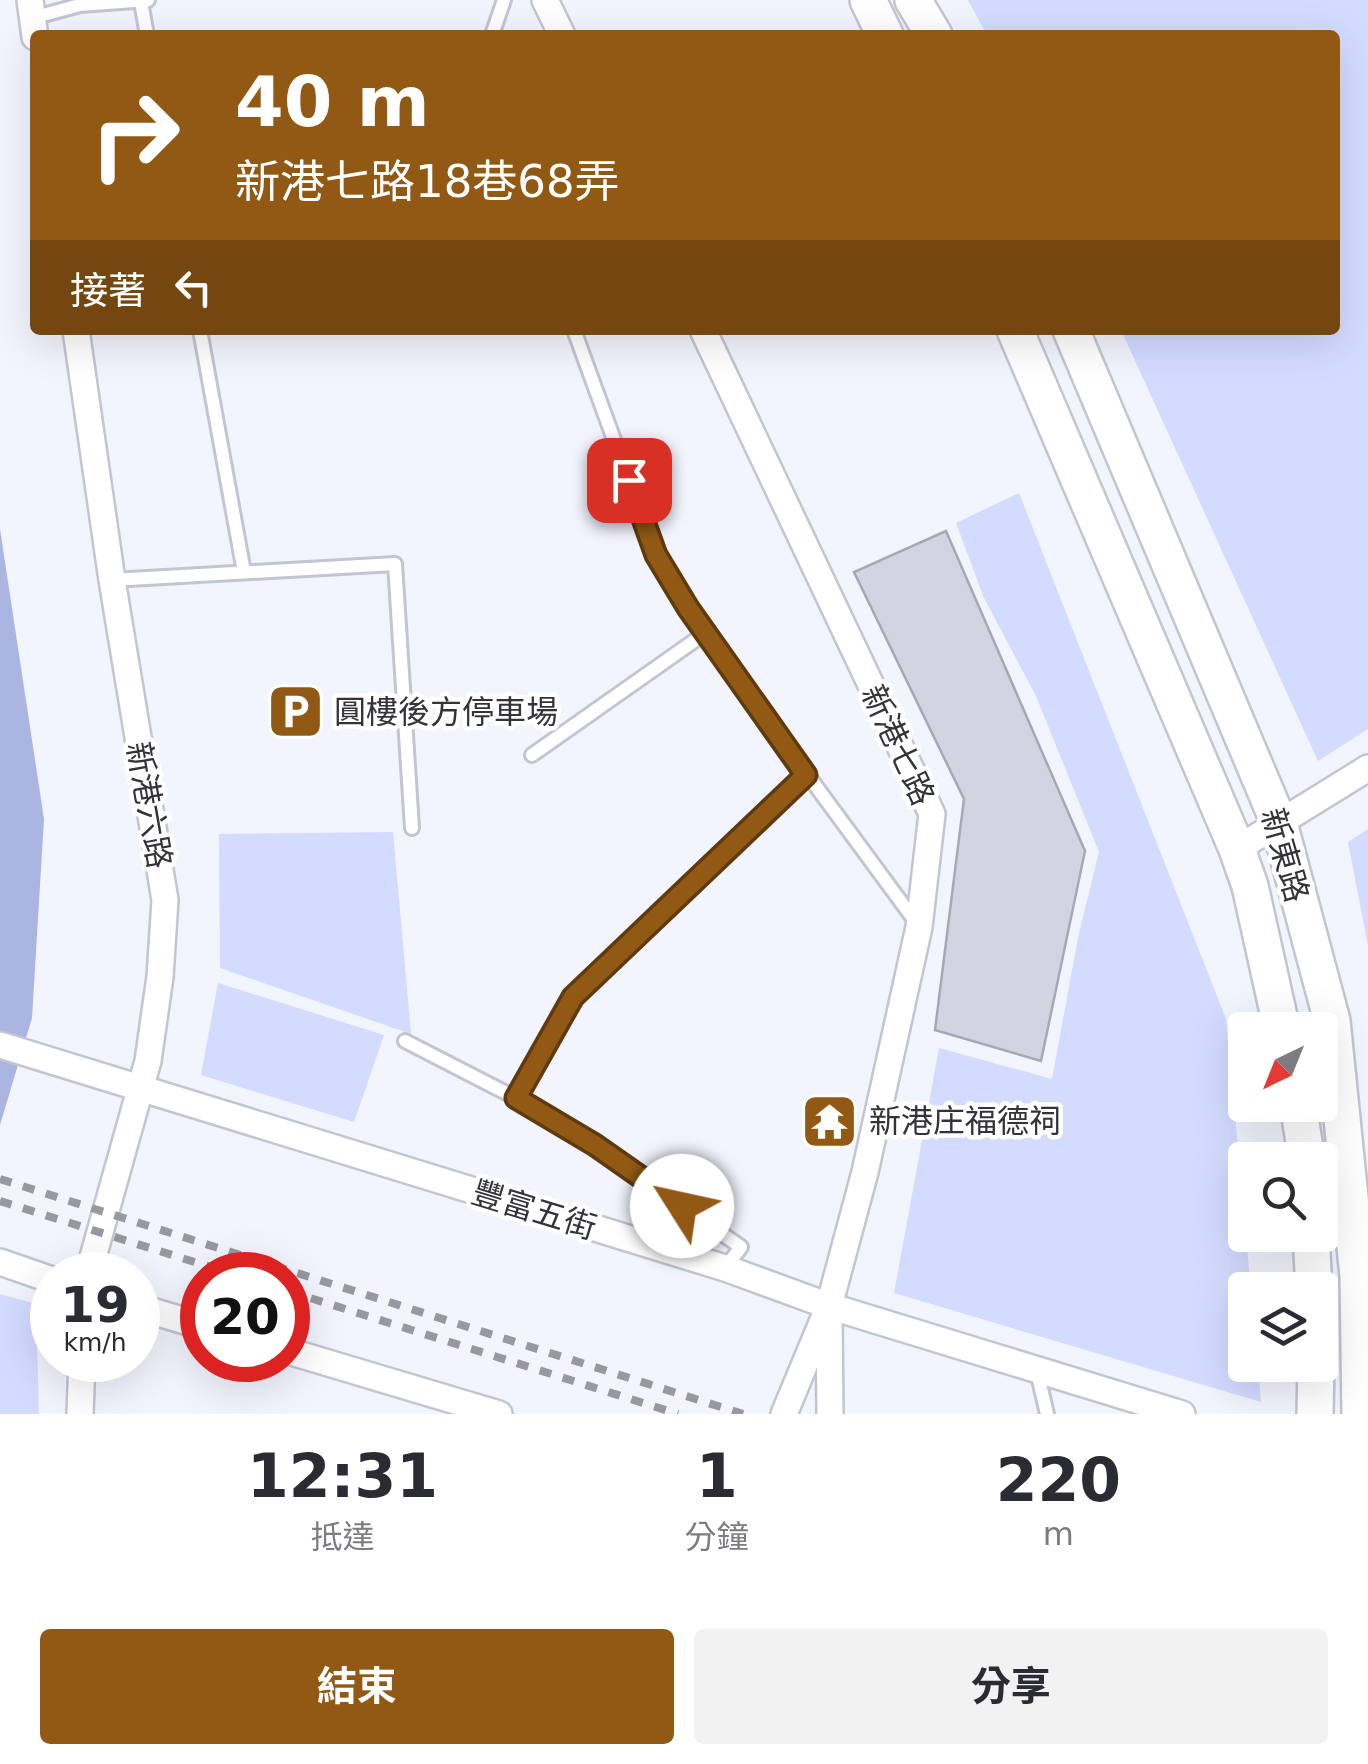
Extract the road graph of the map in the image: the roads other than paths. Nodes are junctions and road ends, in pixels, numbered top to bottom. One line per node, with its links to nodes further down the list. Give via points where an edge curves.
1 (504, 0): 8 (lane)
2 (545, 0): 9 (street)
3 (868, 0): 10 (main road)
4 (913, 0): 11 (main road)
5 (145, 1): 6 (lane, via 80,5); 7 (lane)
6 (32, 18)
7 (148, 30)
8 (494, 30)
9 (560, 30)
10 (883, 30)
11 (931, 30)
12 (77, 335): 19 (street, 新港六路)
13 (201, 335): 18 (lane)
14 (576, 335): 20 (lane, via 656,555)
15 (705, 335): 27 (street, 新港七路, via 932,814)
16 (1017, 335): 26 (main road, 新東路)
17 (1073, 335): 24 (main road, 新東路)
18 (244, 572): 19 (lane); 25 (lane, via 396,564)
19 (112, 580): 31 (street, 新港六路, via 166,900)
20 (704, 634): 21 (lane); 23 (lane)
21 (532, 754)
22 (1368, 768): 24 (street)
23 (806, 775): 27 (lane); 32 (lane, via 573,997)
24 (1279, 823): 26 (street); 33 (main road, 新東路, via 1332,1022)
25 (412, 828)
26 (1237, 849): 28 (main road, 新東路)
27 (919, 928): 36 (street, 新港七路)
28 (1278, 1012)
29 (405, 1041): 32 (lane)
30 (0, 1045): 31 (street, 豐富五街)
31 (142, 1089): 34 (street, 新港六路); 35 (street, 豐富五街)
32 (516, 1098): 35 (lane, via 741,1247)
33 (1348, 1231): 48 (main road, 新東路)
34 (95, 1252)
35 (725, 1268): 36 (street, 豐富五街)
36 (829, 1306): 38 (street, 豐富五街); 43 (street, 新港七路); 44 (street, 新港七路)
37 (310, 1358): 42 (street)
38 (1037, 1370): 45 (lane); 46 (street, 豐富五街)
39 (81, 1382): 41 (street)
40 (1316, 1382): 47 (main road)
41 (80, 1414)
42 (499, 1414)
43 (784, 1414)
44 (830, 1414)
45 (1048, 1414)
46 (1182, 1414)
47 (1315, 1414)
48 (1360, 1414)

